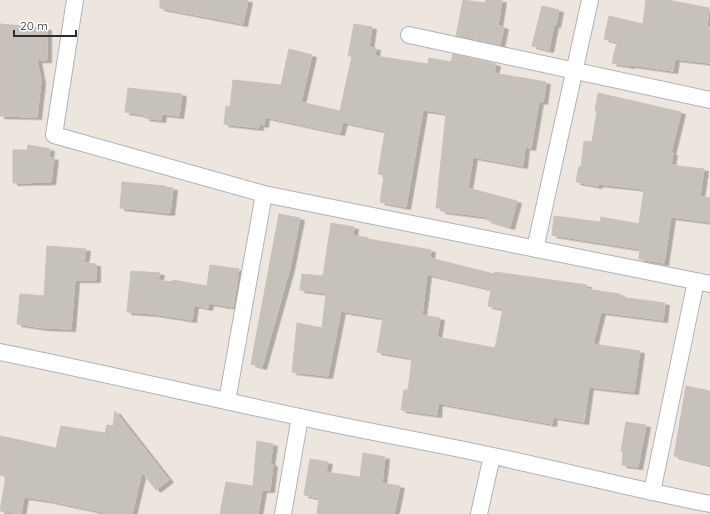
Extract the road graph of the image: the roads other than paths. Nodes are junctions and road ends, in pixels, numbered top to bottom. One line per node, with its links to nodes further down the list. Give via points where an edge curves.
1 (75, 0): 6 (street, via 54,135)
2 (590, 0): 4 (street)
3 (409, 34): 4 (street)
4 (575, 71): 5 (street); 7 (street)
5 (710, 100)
6 (264, 194): 7 (street); 10 (street)
7 (535, 249): 8 (street)
8 (703, 282): 13 (street)
9 (0, 352): 10 (street)
10 (227, 401): 11 (street)
11 (300, 417): 12 (street); 15 (street)
12 (492, 456): 13 (street); 16 (street)
13 (652, 492): 14 (street)
14 (710, 504)
15 (283, 514)
16 (479, 514)

